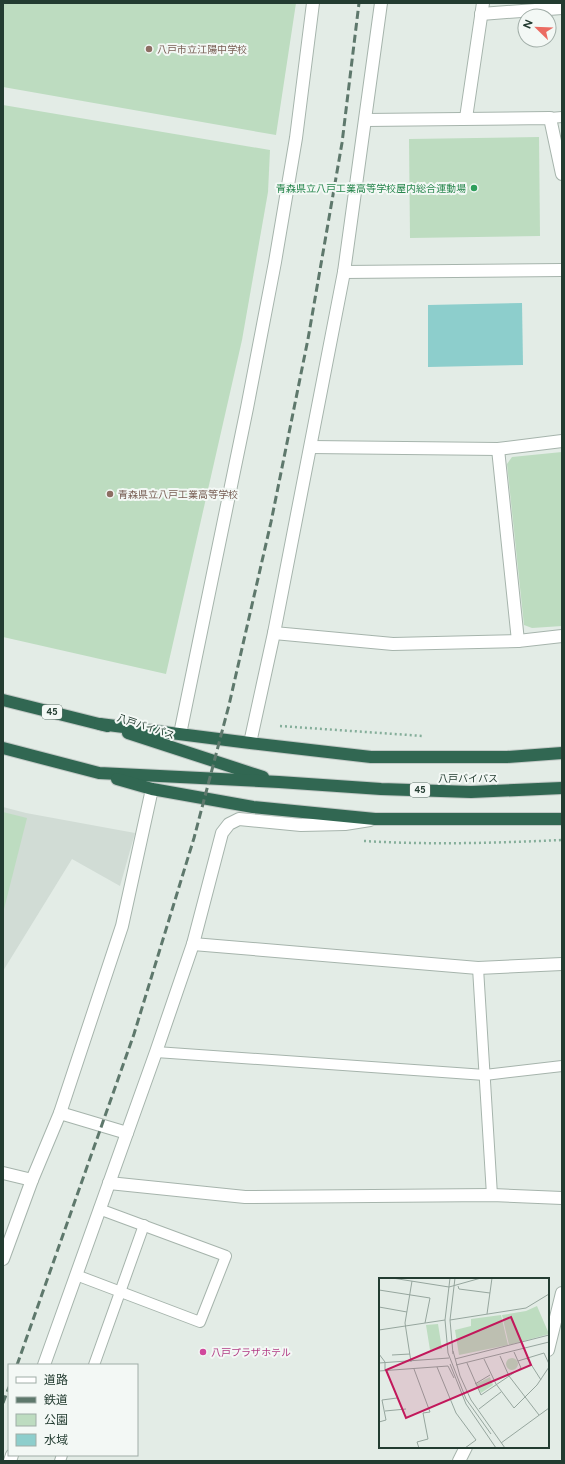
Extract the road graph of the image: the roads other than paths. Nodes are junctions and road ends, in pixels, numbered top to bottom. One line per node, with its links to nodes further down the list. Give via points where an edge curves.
1 (313, 3): 19 (street, via 296,138 275,262)
2 (381, 3): 7 (street)
3 (562, 8): 4 (street)
4 (482, 9): 5 (street)
5 (466, 118): 6 (street); 7 (street)
6 (556, 118): 8 (street)
7 (366, 120): 10 (street)
8 (562, 174)
9 (562, 270): 10 (street)
10 (344, 272): 12 (street)
11 (562, 440): 13 (street)
12 (312, 447): 13 (street); 14 (street)
13 (498, 449): 16 (street)
14 (274, 633): 16 (street, via 393,644); 20 (street)
15 (562, 636): 16 (street)
16 (518, 640)
17 (3, 700): 18 (highway, 八戸バイパス / 45)
18 (100, 724): 19 (highway); 24 (highway, 八戸バイパス / 45)
19 (180, 734): 20 (highway)
20 (250, 743): 22 (highway, via 371,757 507,757)
21 (3, 748): 23 (highway, 八戸バイパス / 45)
22 (562, 753)
23 (99, 773): 24 (highway, 八戸バイパス / 45); 26 (highway)
24 (279, 782): 25 (highway, 八戸バイパス / 45, via 471,792)
25 (562, 788)
26 (152, 789): 27 (highway, via 253,807); 35 (street, via 122,926)
27 (375, 819): 28 (highway); 29 (street, via 345,824 301,826 239,819 229,824 222,833)
28 (562, 819)
29 (193, 944): 31 (street); 32 (street)
30 (562, 964): 31 (street)
31 (478, 968): 34 (lane)
32 (156, 1052): 34 (lane); 36 (street)
33 (562, 1066): 34 (lane)
34 (485, 1075): 40 (lane)
35 (60, 1113): 36 (street); 38 (street)
36 (127, 1133): 39 (street)
37 (3, 1173): 38 (street)
38 (32, 1180): 44 (street)
39 (110, 1183): 40 (street, via 245,1198); 42 (street)
40 (492, 1195): 41 (street)
41 (562, 1198)
42 (99, 1209): 43 (lane); 45 (street)
43 (144, 1225): 46 (lane); 46 (lane, via 226,1256 200,1322)
44 (3, 1259)
45 (76, 1275): 46 (lane); 49 (street)
46 (120, 1292): 50 (lane)
47 (562, 1293): 48 (street)
48 (549, 1346)
49 (44, 1364)
50 (94, 1364)
51 (466, 1448): 52 (street)
52 (459, 1461)

